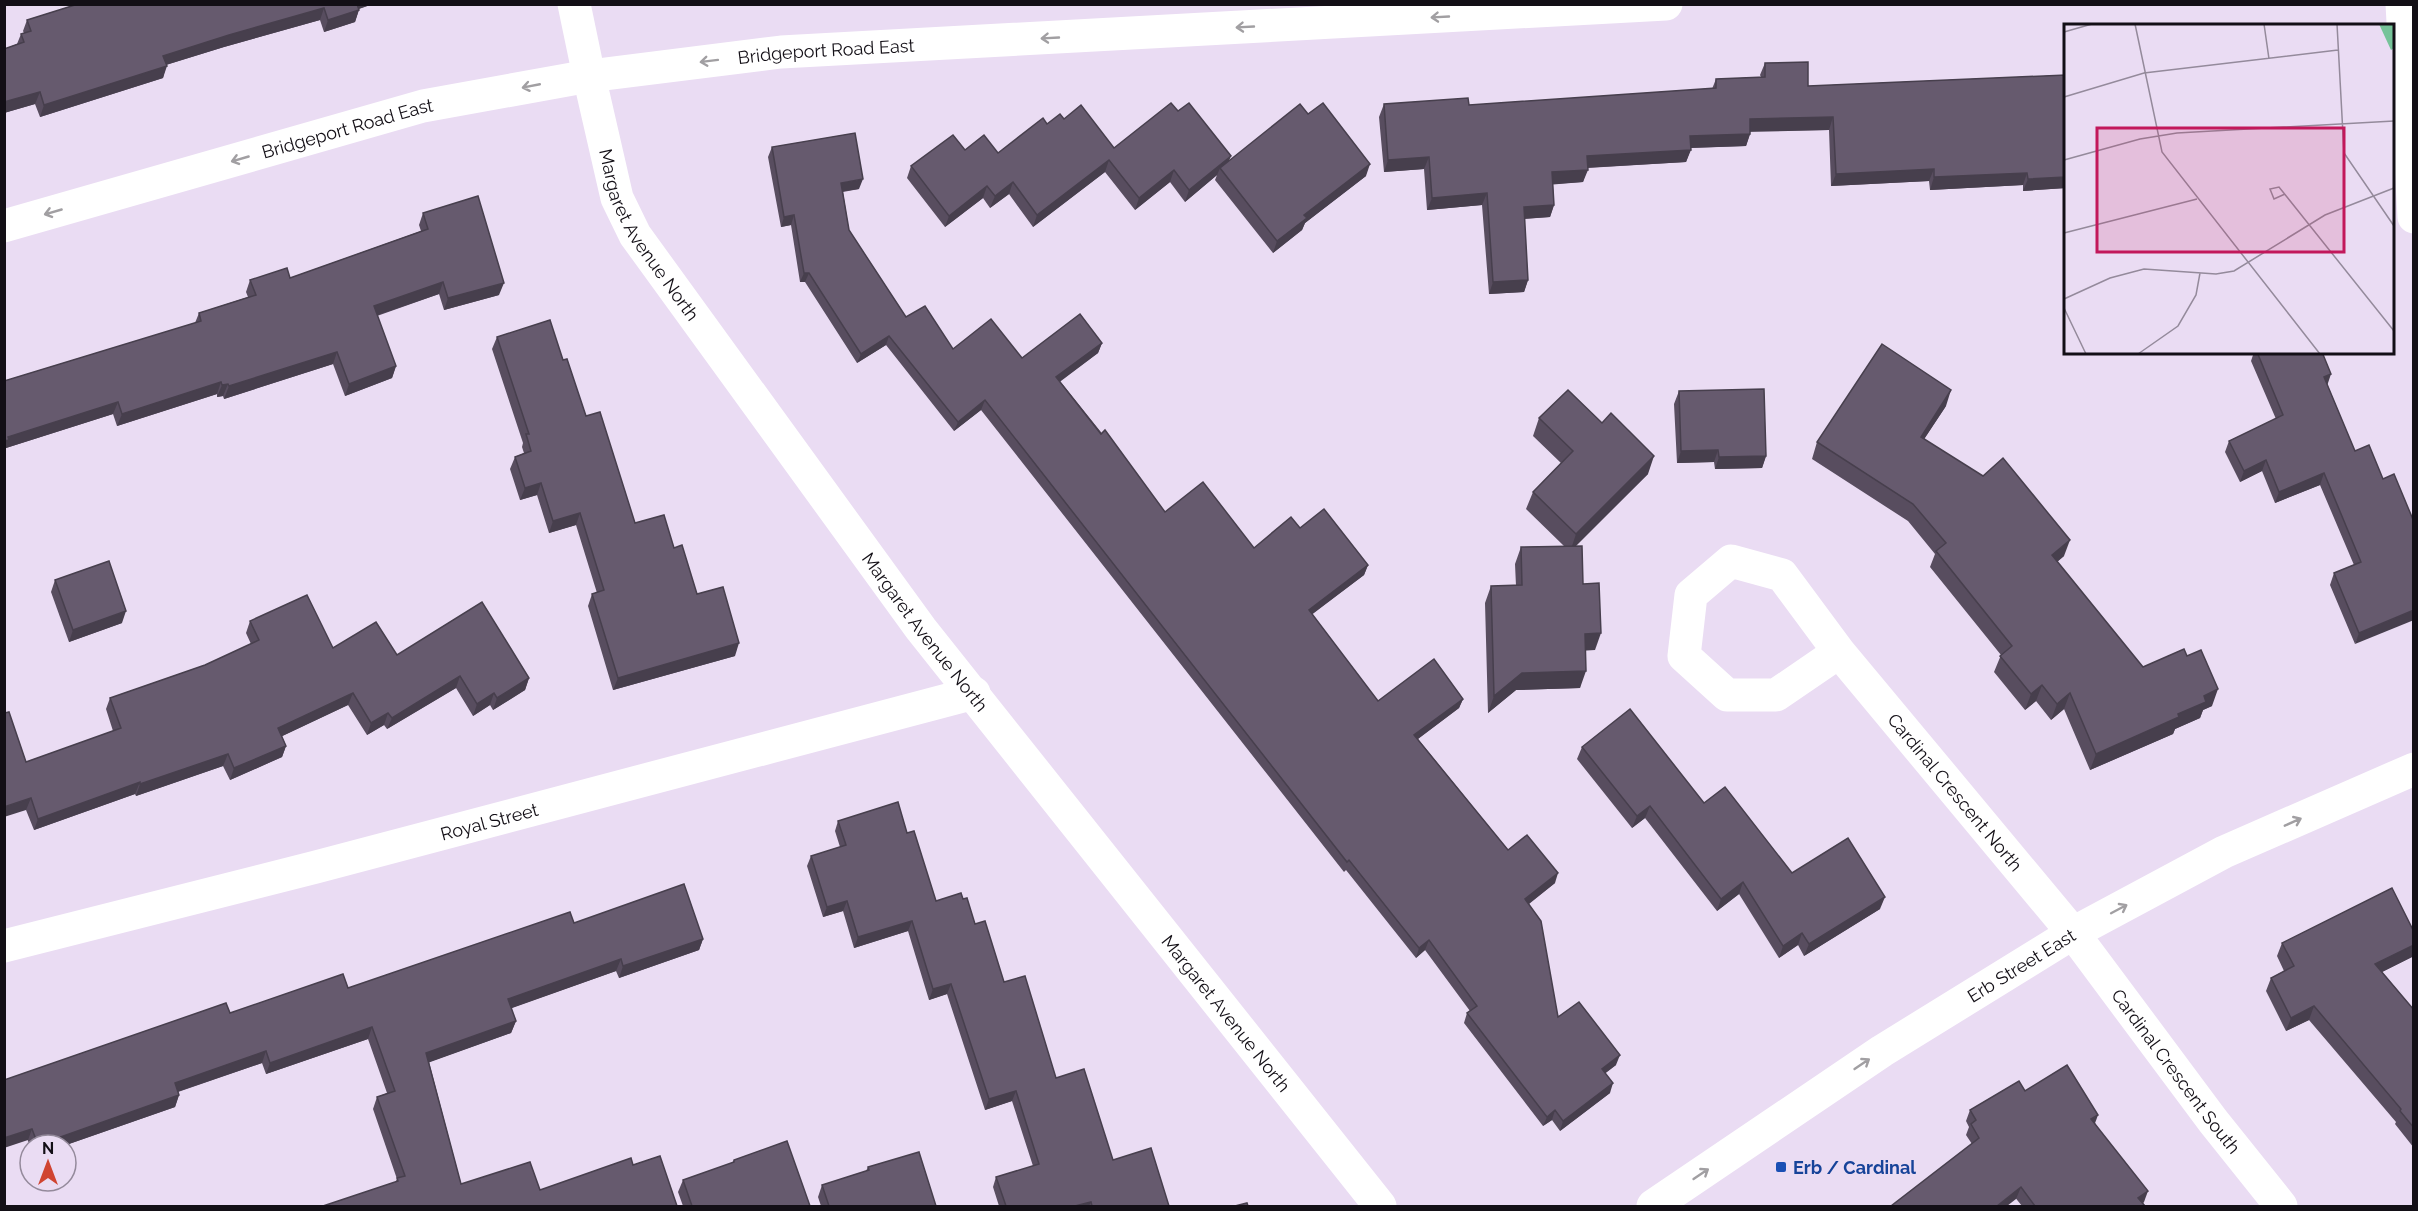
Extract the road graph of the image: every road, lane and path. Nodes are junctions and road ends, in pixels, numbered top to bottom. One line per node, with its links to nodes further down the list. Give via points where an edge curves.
1 (574, 4): 4 (street, Margaret Avenue North)
2 (1666, 4): 4 (street, Bridgeport Road East, one-way to 4, via 781,52)
3 (2402, 4): 5 (street)
4 (589, 76): 6 (street, Bridgeport Road East, one-way to 6, via 423,106); 8 (street, Margaret Avenue North, via 617,198 635,235 921,629)
5 (2414, 217)
6 (4, 226)
7 (1839, 652): 7 (street, Cardinal Crescent North, via 1782,575 1731,561 1691,595 1684,656 1727,695 1776,695); 10 (street, Cardinal Crescent North)
8 (974, 693): 11 (street, Royal Street); 12 (street, Margaret Avenue North)
9 (2414, 769): 10 (street, Erb Street East, one-way to 9, via 2224,852)
10 (2073, 933): 13 (street, Erb Street East, one-way to 10, via 1882,1051); 14 (street, Cardinal Crescent South)
11 (4, 946)
12 (1380, 1206)
13 (1653, 1206)
14 (2281, 1206)

